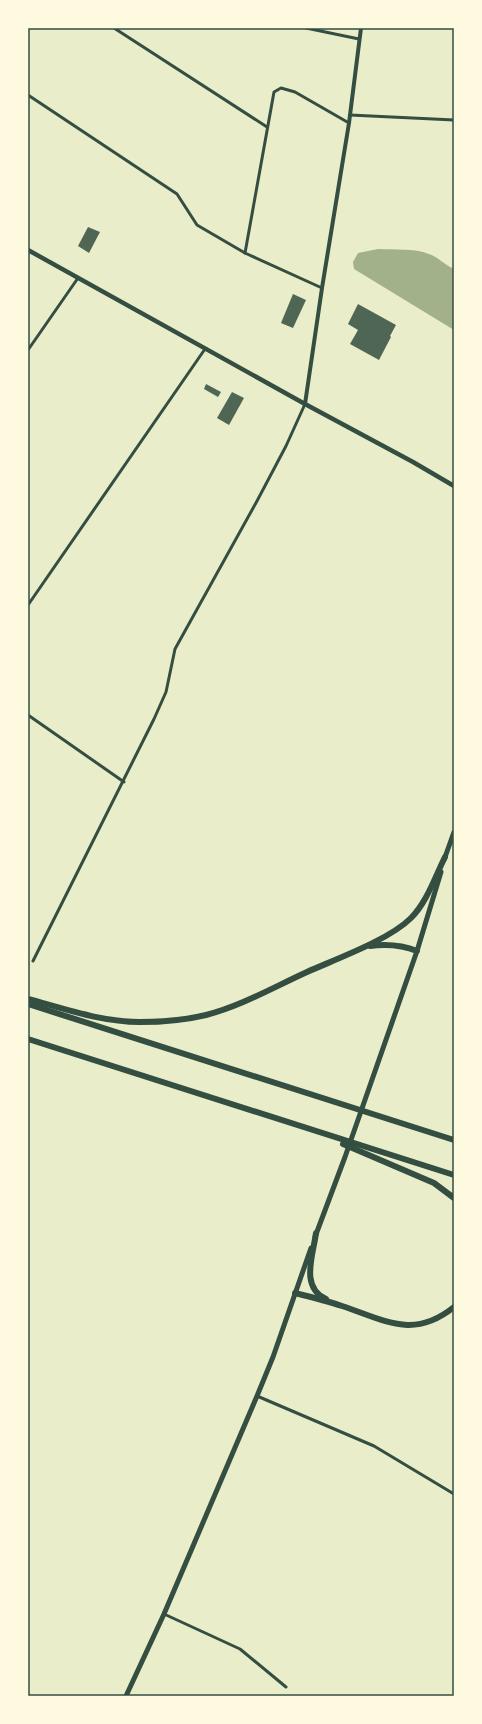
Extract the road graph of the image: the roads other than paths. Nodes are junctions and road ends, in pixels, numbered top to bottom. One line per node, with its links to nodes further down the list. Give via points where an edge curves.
1 (114, 28): 9 (street)
2 (306, 28): 4 (street)
3 (360, 28): 4 (street)
4 (359, 39): 6 (street)
5 (28, 95): 11 (street, via 177,194 197,225)
6 (350, 115): 7 (street); 8 (street)
7 (454, 120)
8 (349, 123): 9 (street, via 295,92 281,88 274,92); 13 (street)
9 (268, 127): 11 (street)
10 (28, 250): 12 (main road)
11 (245, 253): 13 (street)
12 (78, 278): 14 (main road); 15 (street)
13 (322, 288): 16 (street)
14 (205, 349): 16 (main road); 18 (street)
15 (28, 350)
16 (305, 404): 17 (main road); 20 (street, via 286,446 175,648 166,692)
17 (454, 486)
18 (28, 605)
19 (28, 715): 20 (street)
20 (124, 782): 25 (street)
21 (454, 832): 22 (main road)
22 (445, 857): 23 (highway, via 423,903 413,917 403,926); 24 (main road)
23 (364, 946): 24 (highway, via 389,945); 26 (highway, via 234,1005 207,1015 182,1019 140,1022 117,1020 91,1016)
24 (417, 950): 33 (main road, via 346,1157)
25 (33, 962)
26 (28, 999)
27 (28, 1004): 30 (highway)
28 (28, 1039): 29 (highway)
29 (301, 1127): 31 (highway); 32 (highway, via 415,1174 434,1183)
30 (454, 1140)
31 (454, 1175)
32 (454, 1198)
33 (316, 1233): 34 (main road); 35 (highway, via 310,1282 320,1296)
34 (295, 1293): 35 (highway); 37 (main road)
35 (342, 1306): 36 (highway, via 404,1326 430,1322)
36 (454, 1307)
37 (257, 1396): 38 (street, via 374,1446); 39 (main road)
38 (454, 1494)
39 (164, 1614): 40 (street, via 240,1649); 41 (main road)
40 (286, 1687)
41 (126, 1696)

